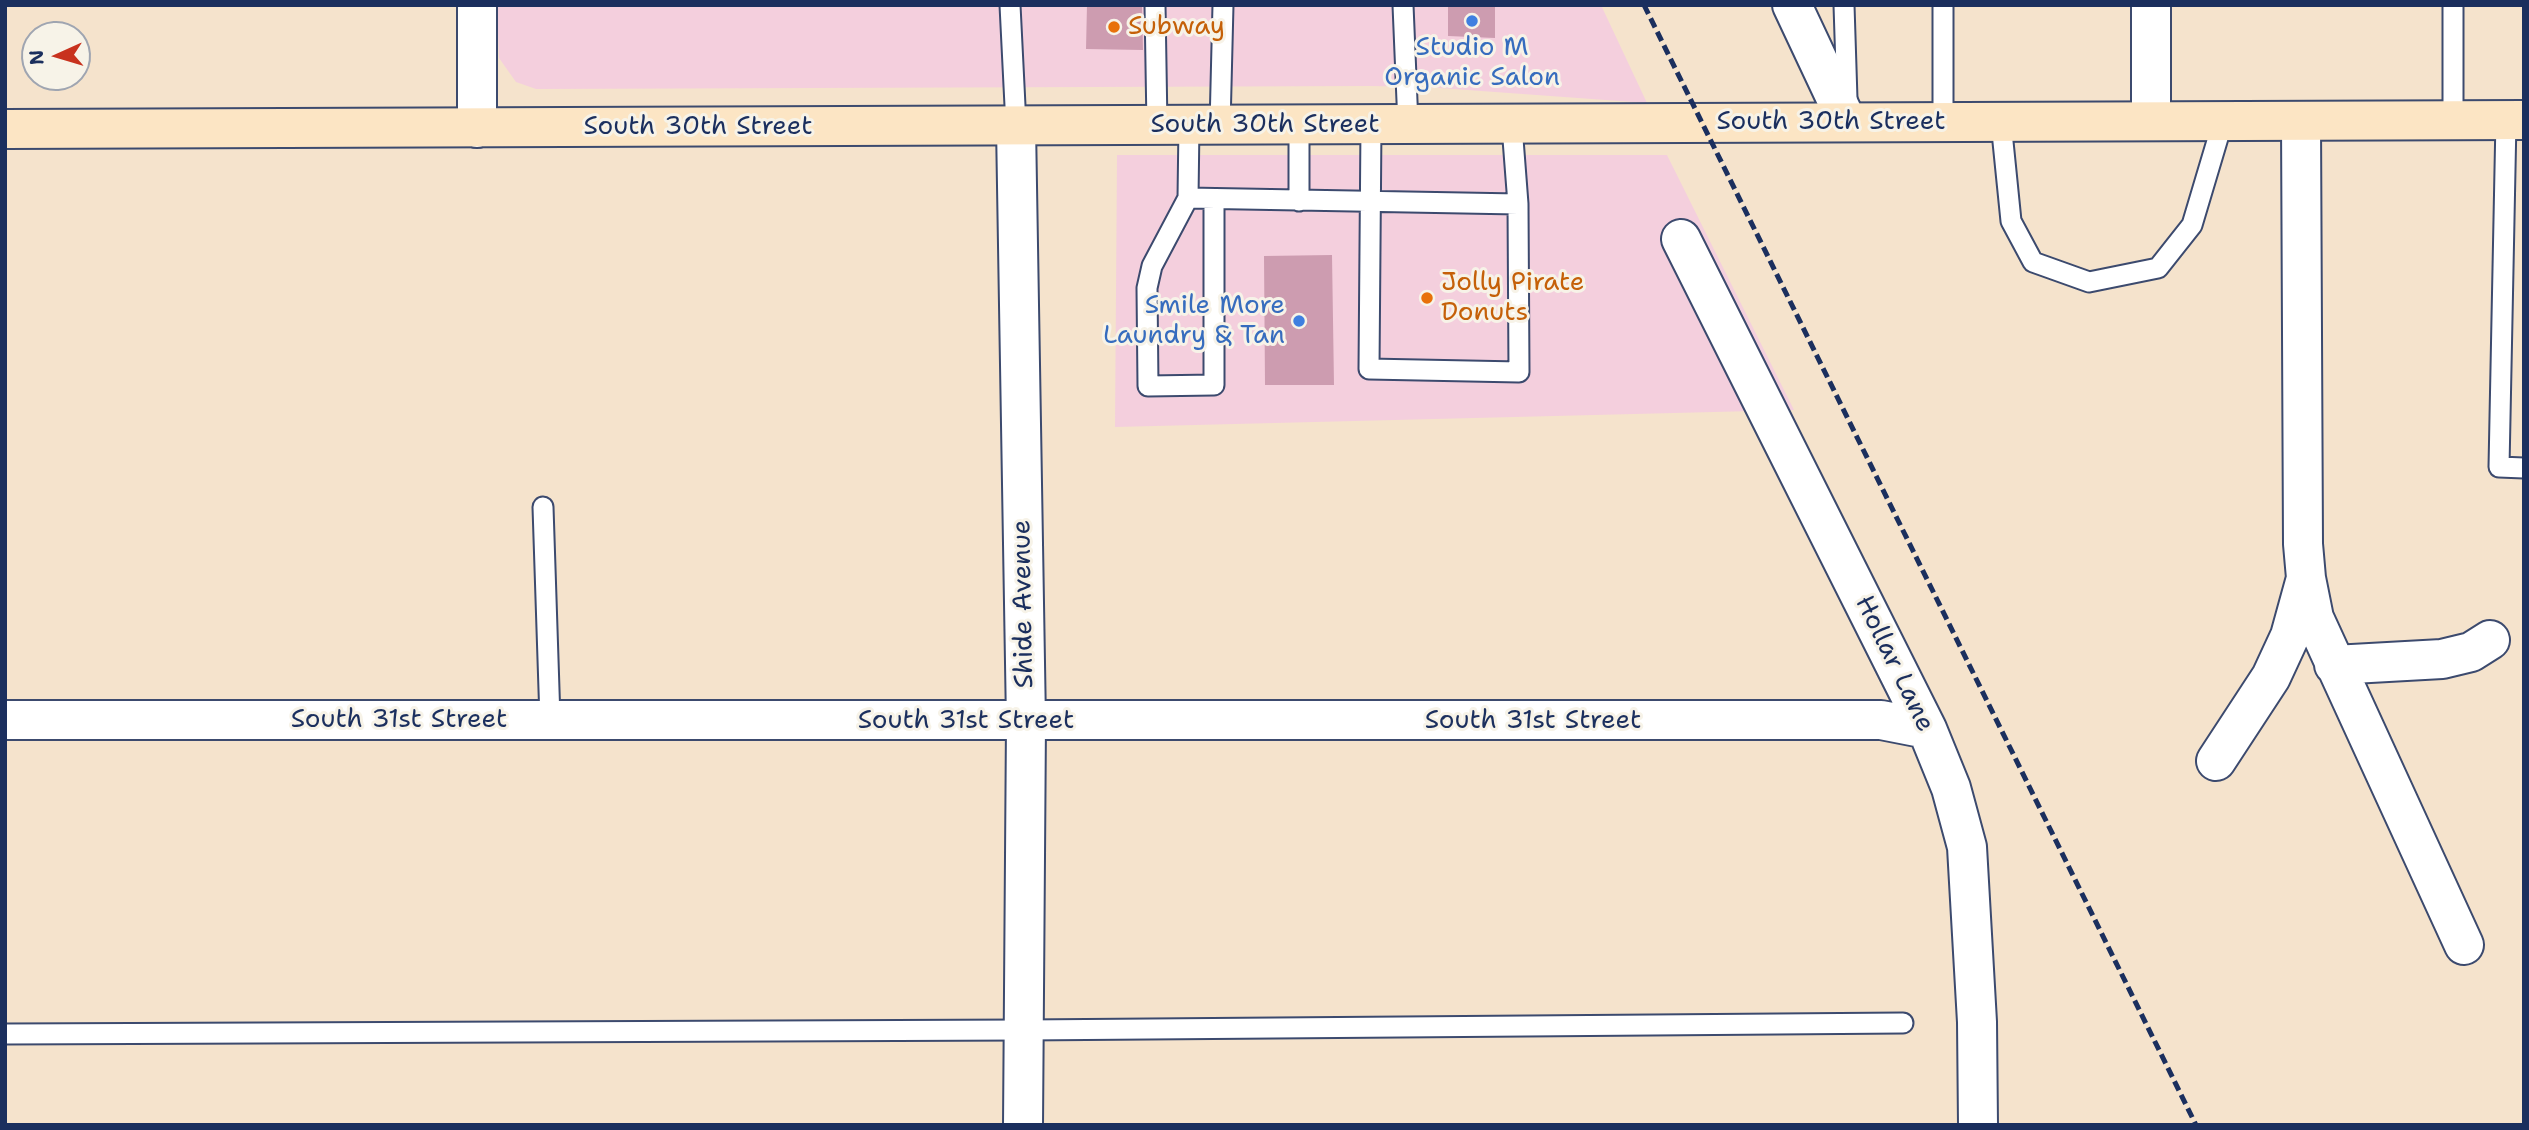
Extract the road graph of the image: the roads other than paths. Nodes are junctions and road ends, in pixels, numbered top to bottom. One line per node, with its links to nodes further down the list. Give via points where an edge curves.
1 (477, 5): 24 (street)
2 (1010, 5): 22 (lane)
3 (1156, 5): 19 (lane)
4 (1223, 5): 19 (lane)
5 (1403, 5): 21 (lane)
6 (1792, 5): 16 (street)
7 (1844, 5): 16 (lane)
8 (1943, 5): 17 (lane)
9 (2151, 5): 12 (street)
10 (2453, 5): 15 (lane)
11 (2515, 120): 15 (street, South 30th Street); 32 (lane, via 2499,467)
12 (2151, 121): 13 (street, South 30th Street); 18 (street, South 30th Street)
13 (2223, 121): 14 (street, South 30th Street); 18 (lane, via 2192,225 2158,268 2089,282 2033,262 2011,221)
14 (2301, 121): 15 (street, South 30th Street); 34 (street)
15 (2453, 121)
16 (1847, 122): 17 (street, South 30th Street); 23 (street, South 30th Street)
17 (1943, 122): 18 (street, South 30th Street)
18 (2001, 122)
19 (1189, 125): 20 (street, South 30th Street); 22 (street, South 30th Street); 26 (lane)
20 (1299, 125): 21 (street, South 30th Street); 28 (lane)
21 (1389, 125): 23 (street, South 30th Street); 29 (lane)
22 (1016, 126): 24 (street, South 30th Street); 39 (street, Shide Avenue)
23 (1512, 126): 30 (lane)
24 (477, 128): 25 (street, South 30th Street)
25 (5, 129)
26 (1188, 198): 27 (lane); 27 (lane, via 1152,266 1147,288 1148,386 1214,385)
27 (1214, 200): 28 (lane)
28 (1299, 201): 29 (lane)
29 (1370, 204): 30 (lane); 30 (lane, via 1369,369 1519,372)
30 (1518, 204)
31 (1681, 239): 40 (street, Hollar Lane)
32 (2524, 468)
33 (543, 506): 38 (lane)
34 (2306, 578): 36 (street, via 2314,618); 41 (street, via 2290,636 2270,677)
35 (2490, 640): 36 (street, via 2471,652 2442,659)
36 (2334, 665): 42 (street)
37 (5, 720): 38 (street, South 31st Street)
38 (550, 720): 39 (street, South 31st Street)
39 (1026, 722): 40 (street, South 31st Street, via 1881,720); 44 (street, Shide Avenue)
40 (1927, 729): 47 (street, Hollar Lane, via 1951,788 1967,847)
41 (2216, 761)
42 (2464, 945)
43 (1903, 1023): 44 (lane)
44 (1024, 1031): 45 (lane); 46 (street, Shide Avenue)
45 (5, 1034)
46 (1023, 1125)
47 (1978, 1125)

